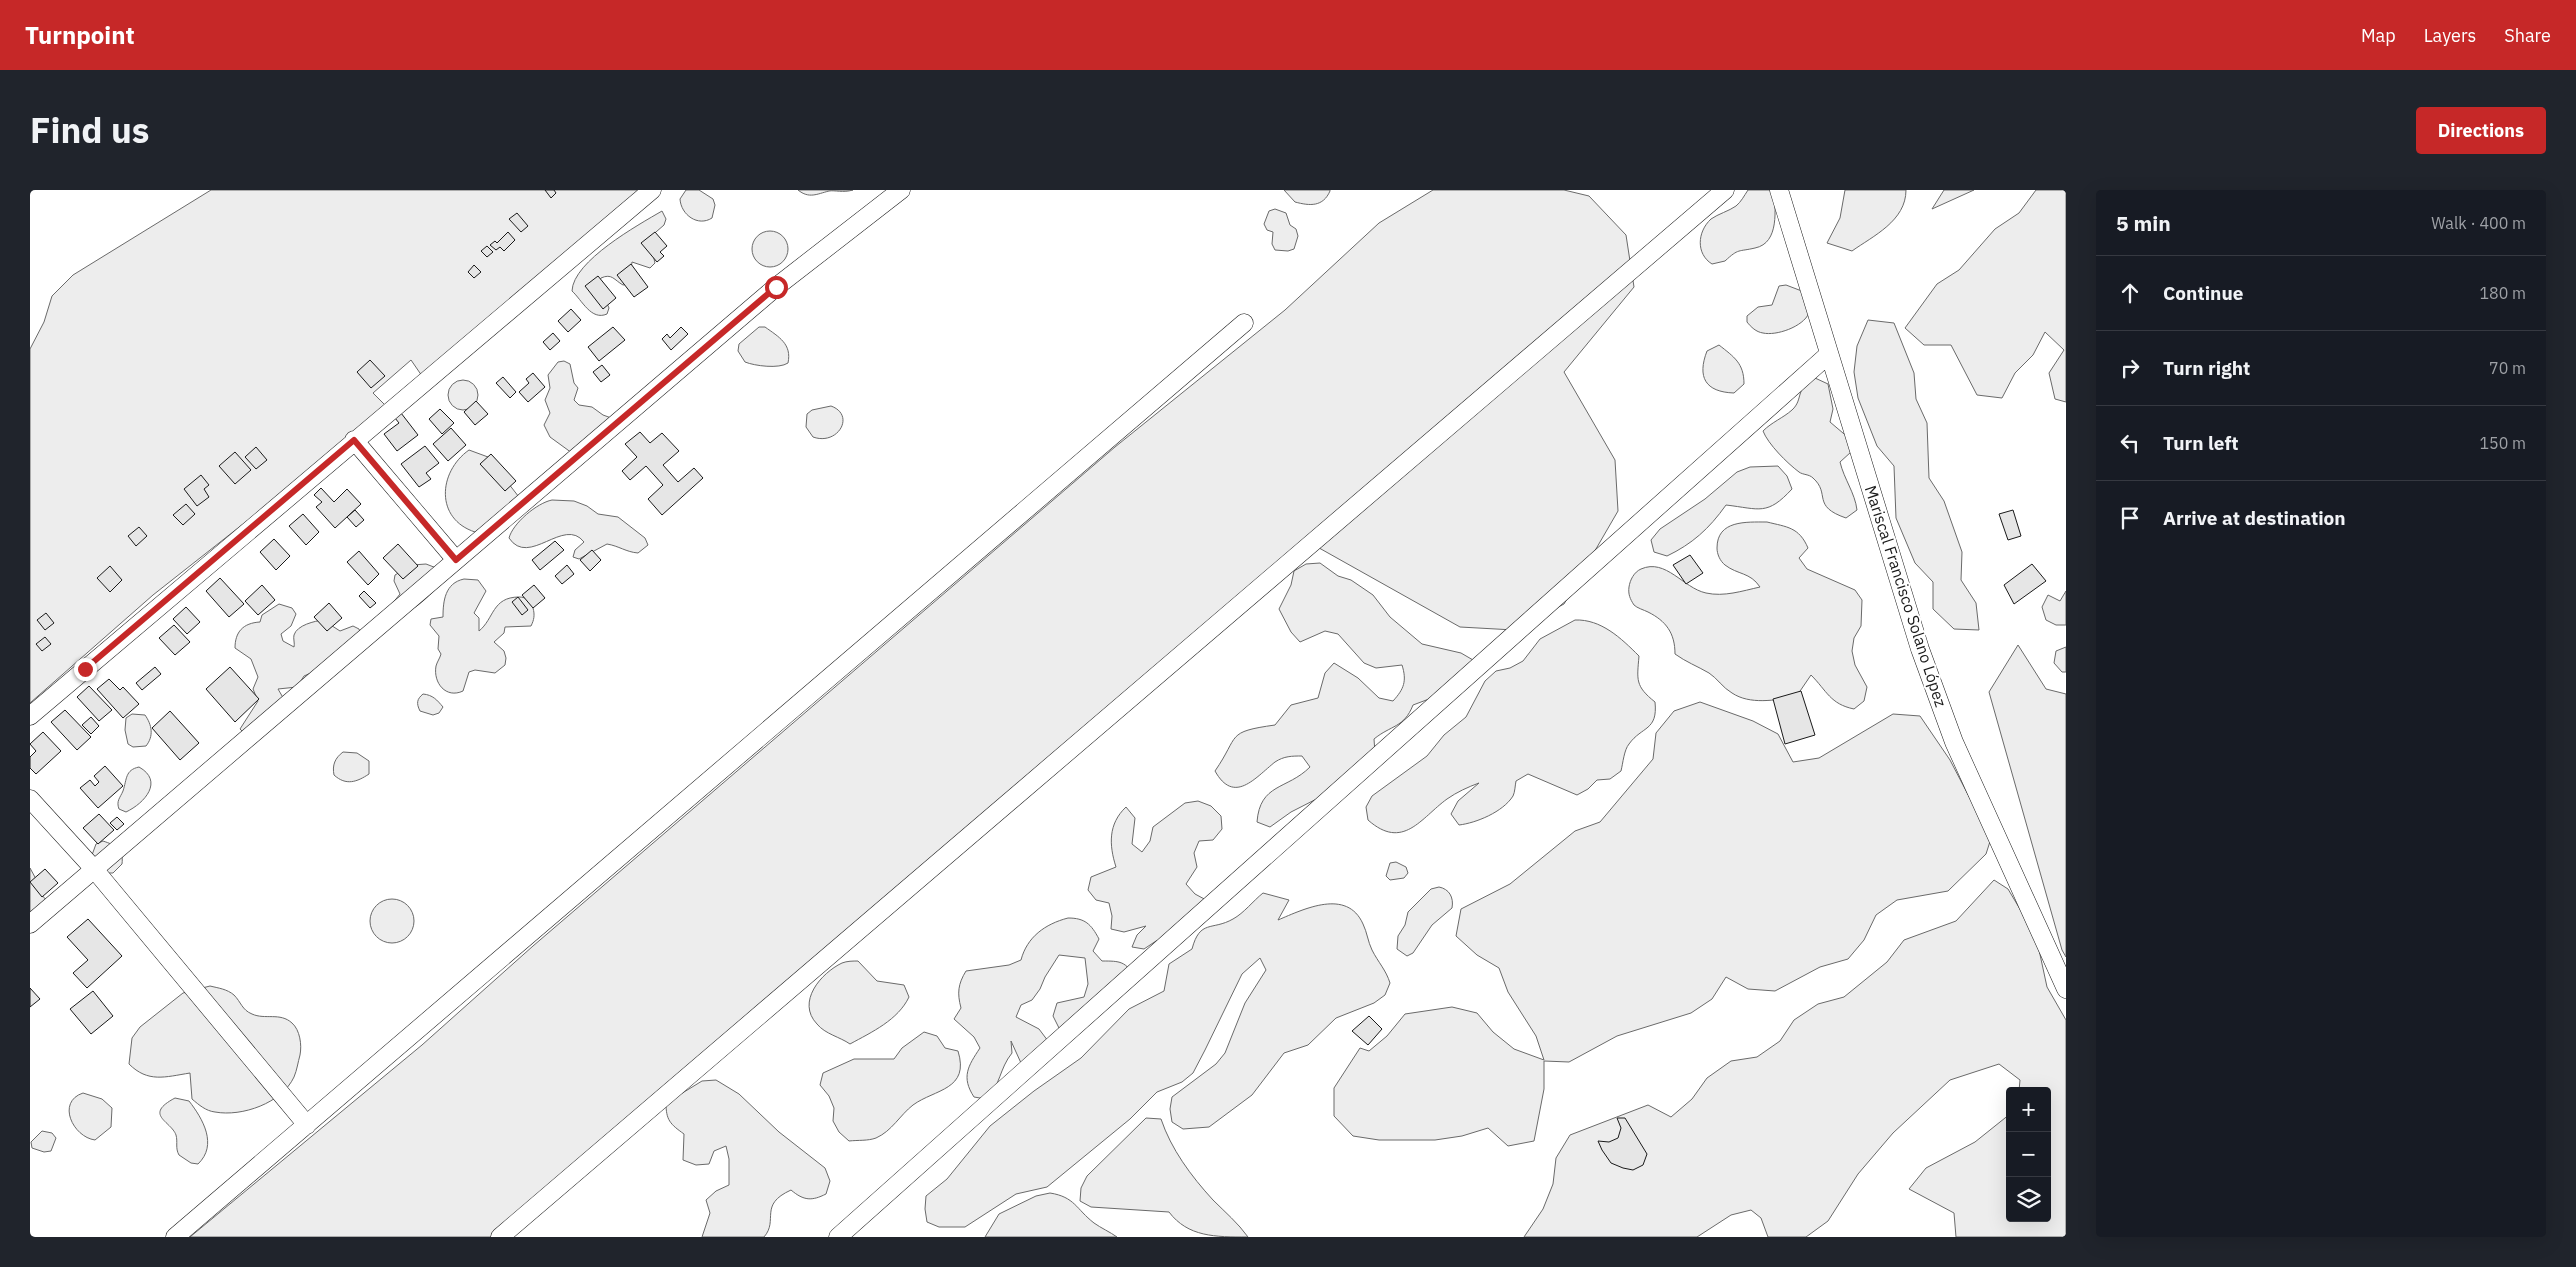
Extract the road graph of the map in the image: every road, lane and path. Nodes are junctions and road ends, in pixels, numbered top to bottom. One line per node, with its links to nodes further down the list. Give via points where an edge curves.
1 (652, 190): 7 (street)
2 (900, 190): 8 (street, via 776,287)
3 (1725, 190): 16 (street)
4 (1780, 190): 6 (street, Mariscal Francisco Solano López)
5 (1244, 323): 14 (street)
6 (1829, 354): 13 (street, Mariscal Francisco Solano López, via 1920,649 1951,733); 17 (street)
7 (354, 440): 8 (street); 9 (street)
8 (456, 560): 11 (street)
9 (30, 716)
10 (30, 799): 11 (street)
11 (94, 869): 12 (street); 14 (street)
12 (30, 924)
13 (2066, 989)
14 (307, 1125): 15 (street)
15 (175, 1237)
16 (500, 1237)
17 (838, 1237)

